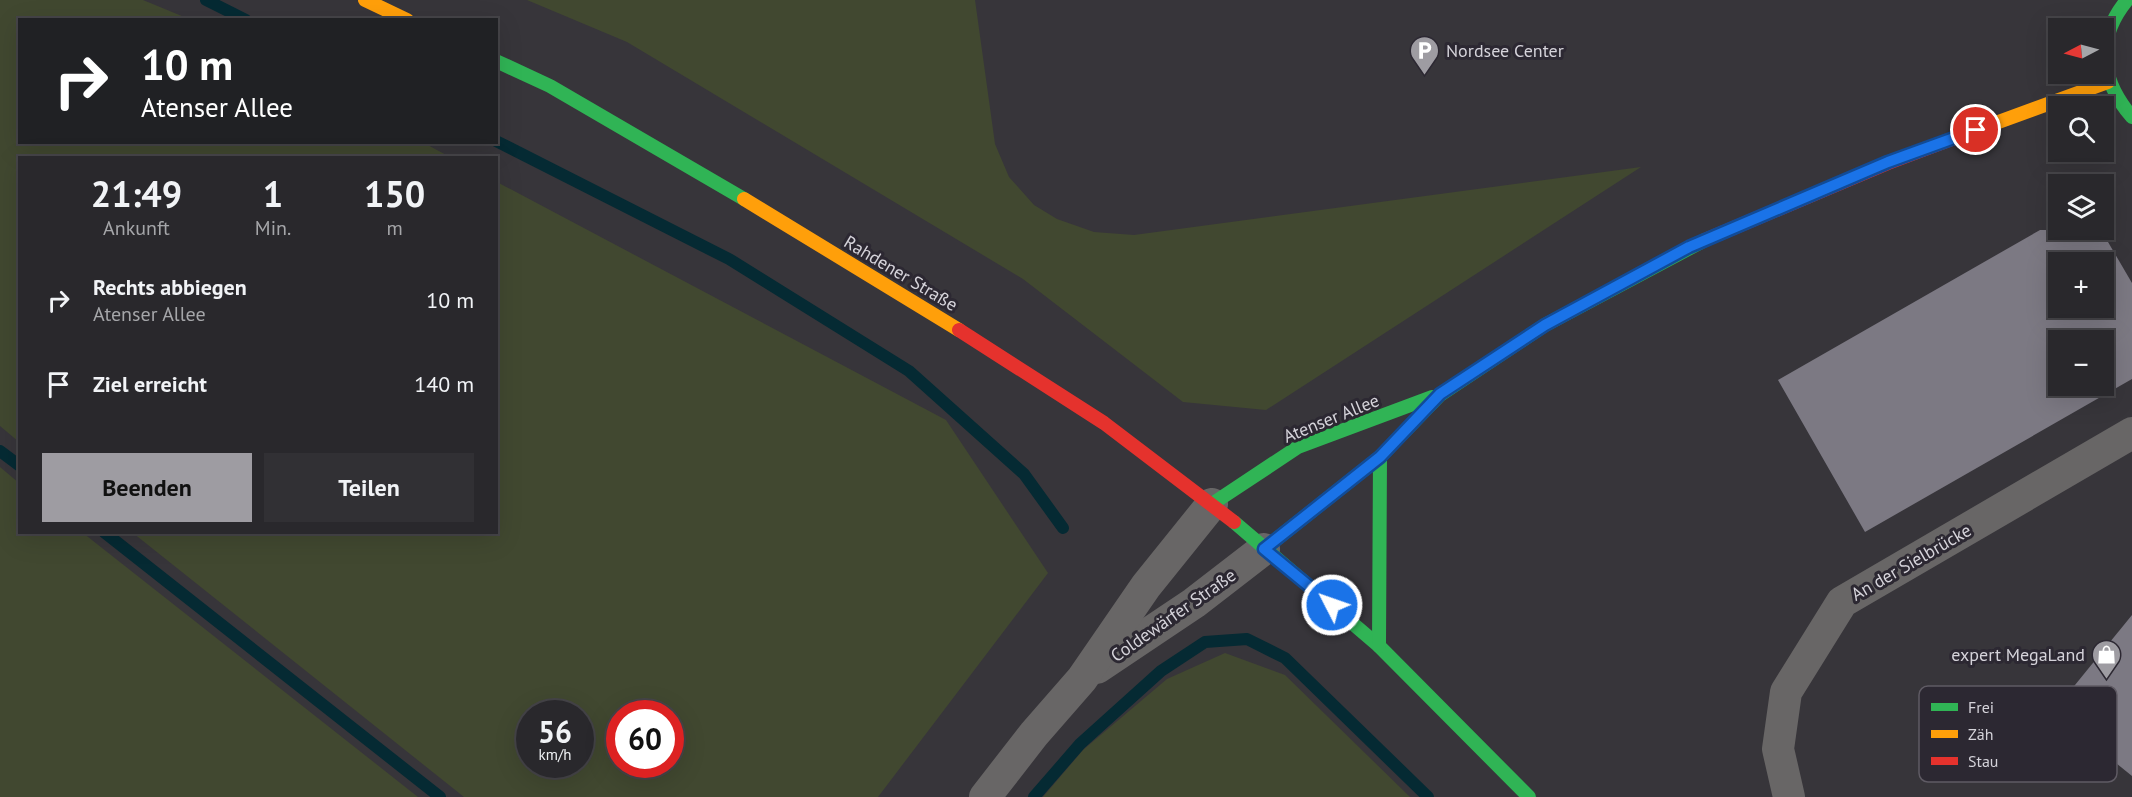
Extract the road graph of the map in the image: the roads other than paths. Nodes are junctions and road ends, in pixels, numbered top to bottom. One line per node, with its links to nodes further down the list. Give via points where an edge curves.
1 (365, 0): 3 (main road)
2 (2127, 0): 4 (main road)
3 (403, 18)
4 (2114, 19)
5 (498, 62): 12 (main road, Rahdener Straße, via 550,86 690,166 950,324 1104,423)
6 (2102, 84): 9 (main road, Atenser Allee, via 1888,162 1689,247 1545,325)
7 (2109, 84): 8 (main road, via 2120,106)
8 (2132, 117)
9 (1440, 394): 11 (main road, Atenser Allee); 12 (main road, Atenser Allee, via 1298,447)
10 (2132, 433): 18 (street, An der Sielbrücke, via 1842,602 1786,692 1778,749)
11 (1380, 457): 13 (main road, Atenser Allee); 14 (main road)
12 (1212, 504): 13 (main road, Rahdener Straße); 15 (street, Coldewärfer Straße, via 1146,586)
13 (1264, 549): 14 (main road, Rahdener Straße); 15 (street, Coldewärfer Straße, via 1194,603)
14 (1379, 646): 17 (main road, Rahdener Straße)
15 (1082, 679): 16 (street, Coldewärfer Straße)
16 (985, 797)
17 (1529, 797)
18 (1789, 797)

